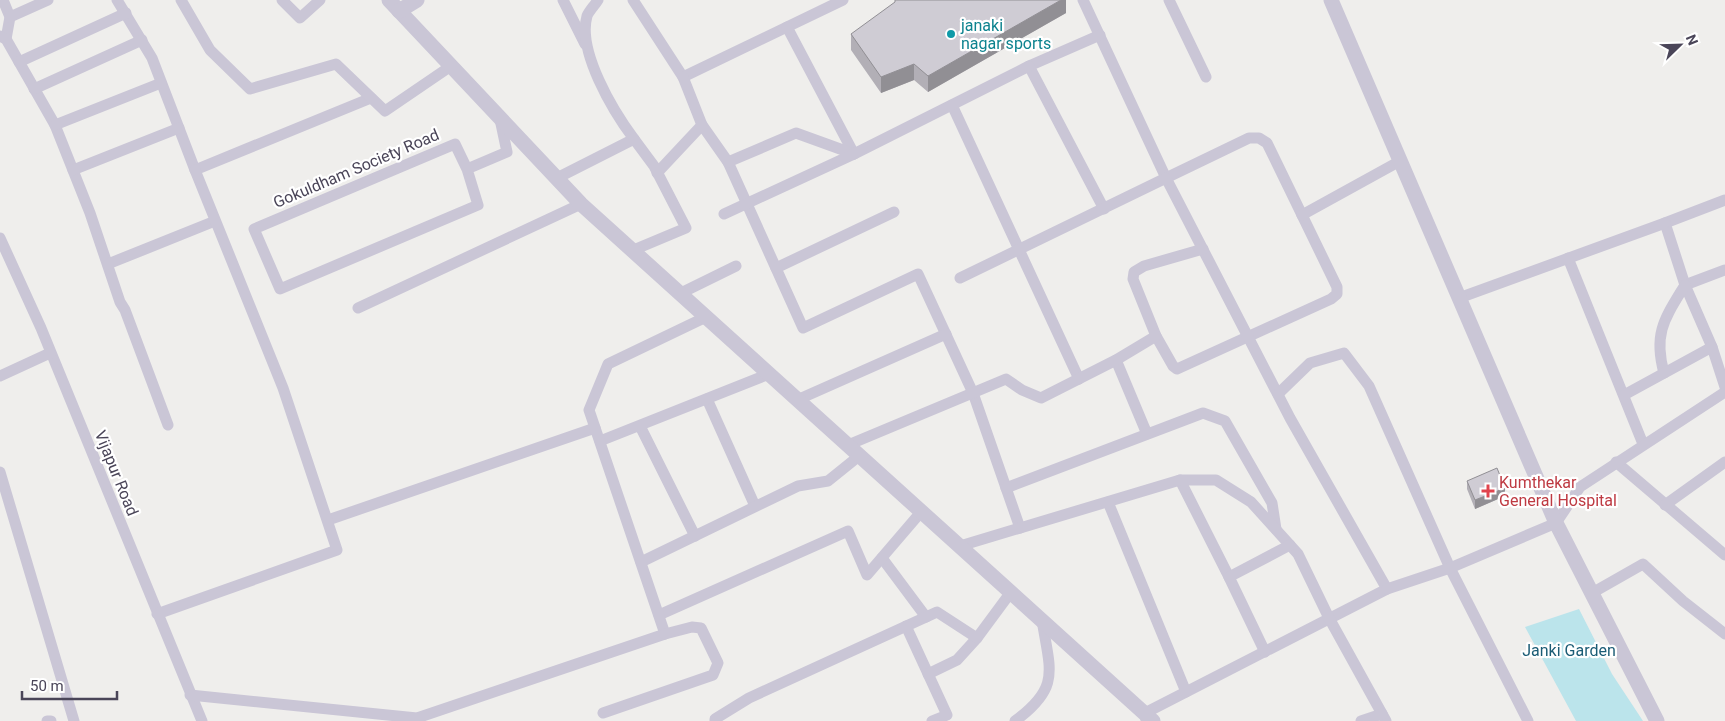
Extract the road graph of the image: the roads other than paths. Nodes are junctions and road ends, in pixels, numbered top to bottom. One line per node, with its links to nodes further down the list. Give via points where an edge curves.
1 (3, 0): 17 (street)
2 (48, 0): 17 (street)
3 (116, 0): 16 (street)
4 (181, 0): 30 (street, via 210,50 250,89 336,64)
5 (282, 0): 6 (street, via 300,18)
6 (320, 0)
7 (417, 0): 15 (street)
8 (563, 0): 22 (street)
9 (598, 0): 22 (street, via 587,16)
10 (634, 0): 27 (street)
11 (843, 0): 18 (street)
12 (1083, 0): 19 (street)
13 (1169, 0): 26 (street)
14 (1331, 0): 38 (street)
15 (394, 5): 24 (street)
16 (126, 14): 21 (street); 23 (street)
17 (10, 17): 20 (street)
18 (787, 27): 27 (street); 37 (street)
19 (1100, 35): 25 (street); 45 (street)
20 (3, 38): 23 (street)
21 (142, 40): 28 (street); 29 (street)
22 (586, 46): 36 (street, via 596,75)
23 (19, 62): 29 (street)
24 (451, 66): 30 (street, via 385,111); 32 (street)
25 (1028, 66): 31 (street); 49 (street)
26 (1206, 76)
27 (684, 77): 34 (street)
28 (162, 83): 33 (street); 35 (street)
29 (34, 89): 33 (street)
30 (371, 98): 41 (street)
31 (952, 104): 37 (street); 58 (street)
32 (500, 117): 42 (street, via 507,152); 44 (street)
33 (55, 125): 40 (street)
34 (702, 125): 39 (street); 43 (street)
35 (179, 128): 40 (street); 41 (street)
36 (634, 139): 43 (street); 44 (street)
37 (854, 154): 39 (street, via 796,133); 47 (street)
38 (1400, 161): 52 (street); 68 (street)
39 (728, 162): 47 (street)
40 (73, 170): 61 (street)
41 (195, 170): 53 (street)
42 (467, 170): 42 (street, Gokuldham Society Road, via 455,144 254,229 280,289 478,205)
43 (657, 172): 57 (street, via 686,228)
44 (557, 178): 48 (street)
45 (1166, 178): 49 (street); 52 (street, via 1249,138 1258,138 1267,143); 56 (street)
46 (1725, 200): 54 (street)
47 (746, 203): 51 (street); 63 (street)
48 (581, 204): 57 (street); 69 (street)
49 (1104, 208): 58 (street)
50 (894, 212): 63 (street)
51 (724, 214)
52 (1302, 215): 73 (street, via 1337,287 1337,294)
53 (215, 221): 61 (street); 106 (street, via 283,388)
54 (1665, 223): 60 (street); 66 (street)
55 (0, 238): 59 (street, Vijapur Road)
56 (1203, 249): 72 (street, via 1144,266 1134,272 1133,279); 73 (street)
57 (631, 250): 67 (street)
58 (1021, 250): 65 (street); 80 (street)
59 (4, 255): 75 (street, Vijapur Road)
60 (1568, 258): 68 (street); 85 (street)
61 (108, 264): 88 (street)
62 (736, 266): 67 (street)
63 (776, 268): 71 (street, via 803,328 918,274)
64 (1725, 270): 66 (street)
65 (960, 278)
66 (1684, 285): 74 (street); 77 (street, via 1662,322 1658,354)
67 (679, 294): 70 (street)
68 (1459, 298): 107 (street)
69 (358, 308)
70 (706, 317): 78 (street); 90 (street, via 608,364 589,410)
71 (946, 334): 83 (street); 87 (street)
72 (1156, 336): 73 (street, via 1172,366 1177,369); 76 (street)
73 (1248, 337): 84 (street)
74 (1712, 347): 77 (street); 81 (street)
75 (50, 353): 79 (street); 121 (street, Vijapur Road)
76 (1116, 360): 80 (street); 91 (street)
77 (1664, 373): 85 (street)
78 (769, 374): 86 (street); 87 (street)
79 (0, 376)
80 (1079, 379): 83 (street, via 1042,398 1006,379)
81 (1725, 387)
82 (1725, 392): 93 (street)
83 (973, 393): 94 (street); 100 (street)
84 (1278, 394): 116 (street, via 1310,362 1344,352 1369,386); 118 (street)
85 (1624, 395): 93 (street)
86 (707, 399): 89 (street); 104 (street)
87 (797, 400): 94 (street)
88 (168, 425)
89 (640, 426): 92 (street); 110 (street)
90 (595, 428): 92 (street); 106 (street)
91 (1147, 434): 100 (street); 109 (street, via 1203,413 1225,421 1272,503)
92 (600, 442): 115 (street)
93 (1643, 444): 96 (street)
94 (848, 445): 95 (street)
95 (859, 456): 104 (street, via 828,480 798,486); 105 (street)
96 (1616, 462): 103 (street); 107 (street, via 1580,487)
97 (1725, 462): 103 (street)
98 (0, 472): 101 (street)
99 (1180, 480): 102 (street); 109 (street, via 1216,480 1251,502); 117 (street)
100 (1006, 488): 108 (street)
101 (4, 498): 141 (street)
102 (1108, 502): 108 (street); 132 (street)
103 (1665, 505): 113 (street)
104 (755, 506): 110 (street)
105 (921, 512): 112 (street); 114 (street)
106 (328, 520): 121 (street, via 337,550)
107 (1556, 523): 116 (street); 120 (street)
108 (1020, 528): 112 (street)
109 (1276, 529): 111 (street)
110 (695, 536): 115 (street)
111 (1290, 545): 117 (street); 124 (street, via 1298,554)
112 (960, 546): 119 (street)
113 (1723, 549)
114 (882, 558): 122 (street, via 867,575 848,531); 123 (street)
115 (641, 562): 122 (street)
116 (1450, 568): 118 (street); 147 (street)
117 (1229, 577): 130 (street)
118 (1386, 589): 124 (street)
119 (1011, 592): 125 (street); 129 (street)
120 (1592, 593): 128 (street, via 1643,564); 148 (street)
121 (157, 614): 133 (street, Vijapur Road)
122 (659, 615): 127 (street)
123 (926, 617): 126 (street); 129 (street, via 937,612)
124 (1329, 618): 130 (street); 135 (street)
125 (1042, 620): 137 (street); 145 (street, via 1051,678 1036,706)
126 (906, 626): 131 (street); 143 (street, via 749,698)
127 (665, 634): 134 (street, via 701,628 718,663 713,675); 138 (street)
128 (1725, 634)
129 (977, 638): 131 (street, via 957,660)
130 (1265, 652): 132 (street)
131 (928, 674): 136 (street)
132 (1186, 692): 137 (street)
133 (190, 695): 138 (street); 142 (street, Vijapur Road)
134 (603, 713)
135 (1384, 717): 146 (street)
136 (948, 718): 144 (street)
137 (1148, 718)
138 (414, 719)
139 (47, 721): 140 (street)
140 (51, 721)
141 (74, 721)
142 (202, 721)
143 (715, 721)
144 (932, 721)
145 (1015, 721)
146 (1361, 721)
147 (1528, 721)
148 (1657, 721)

